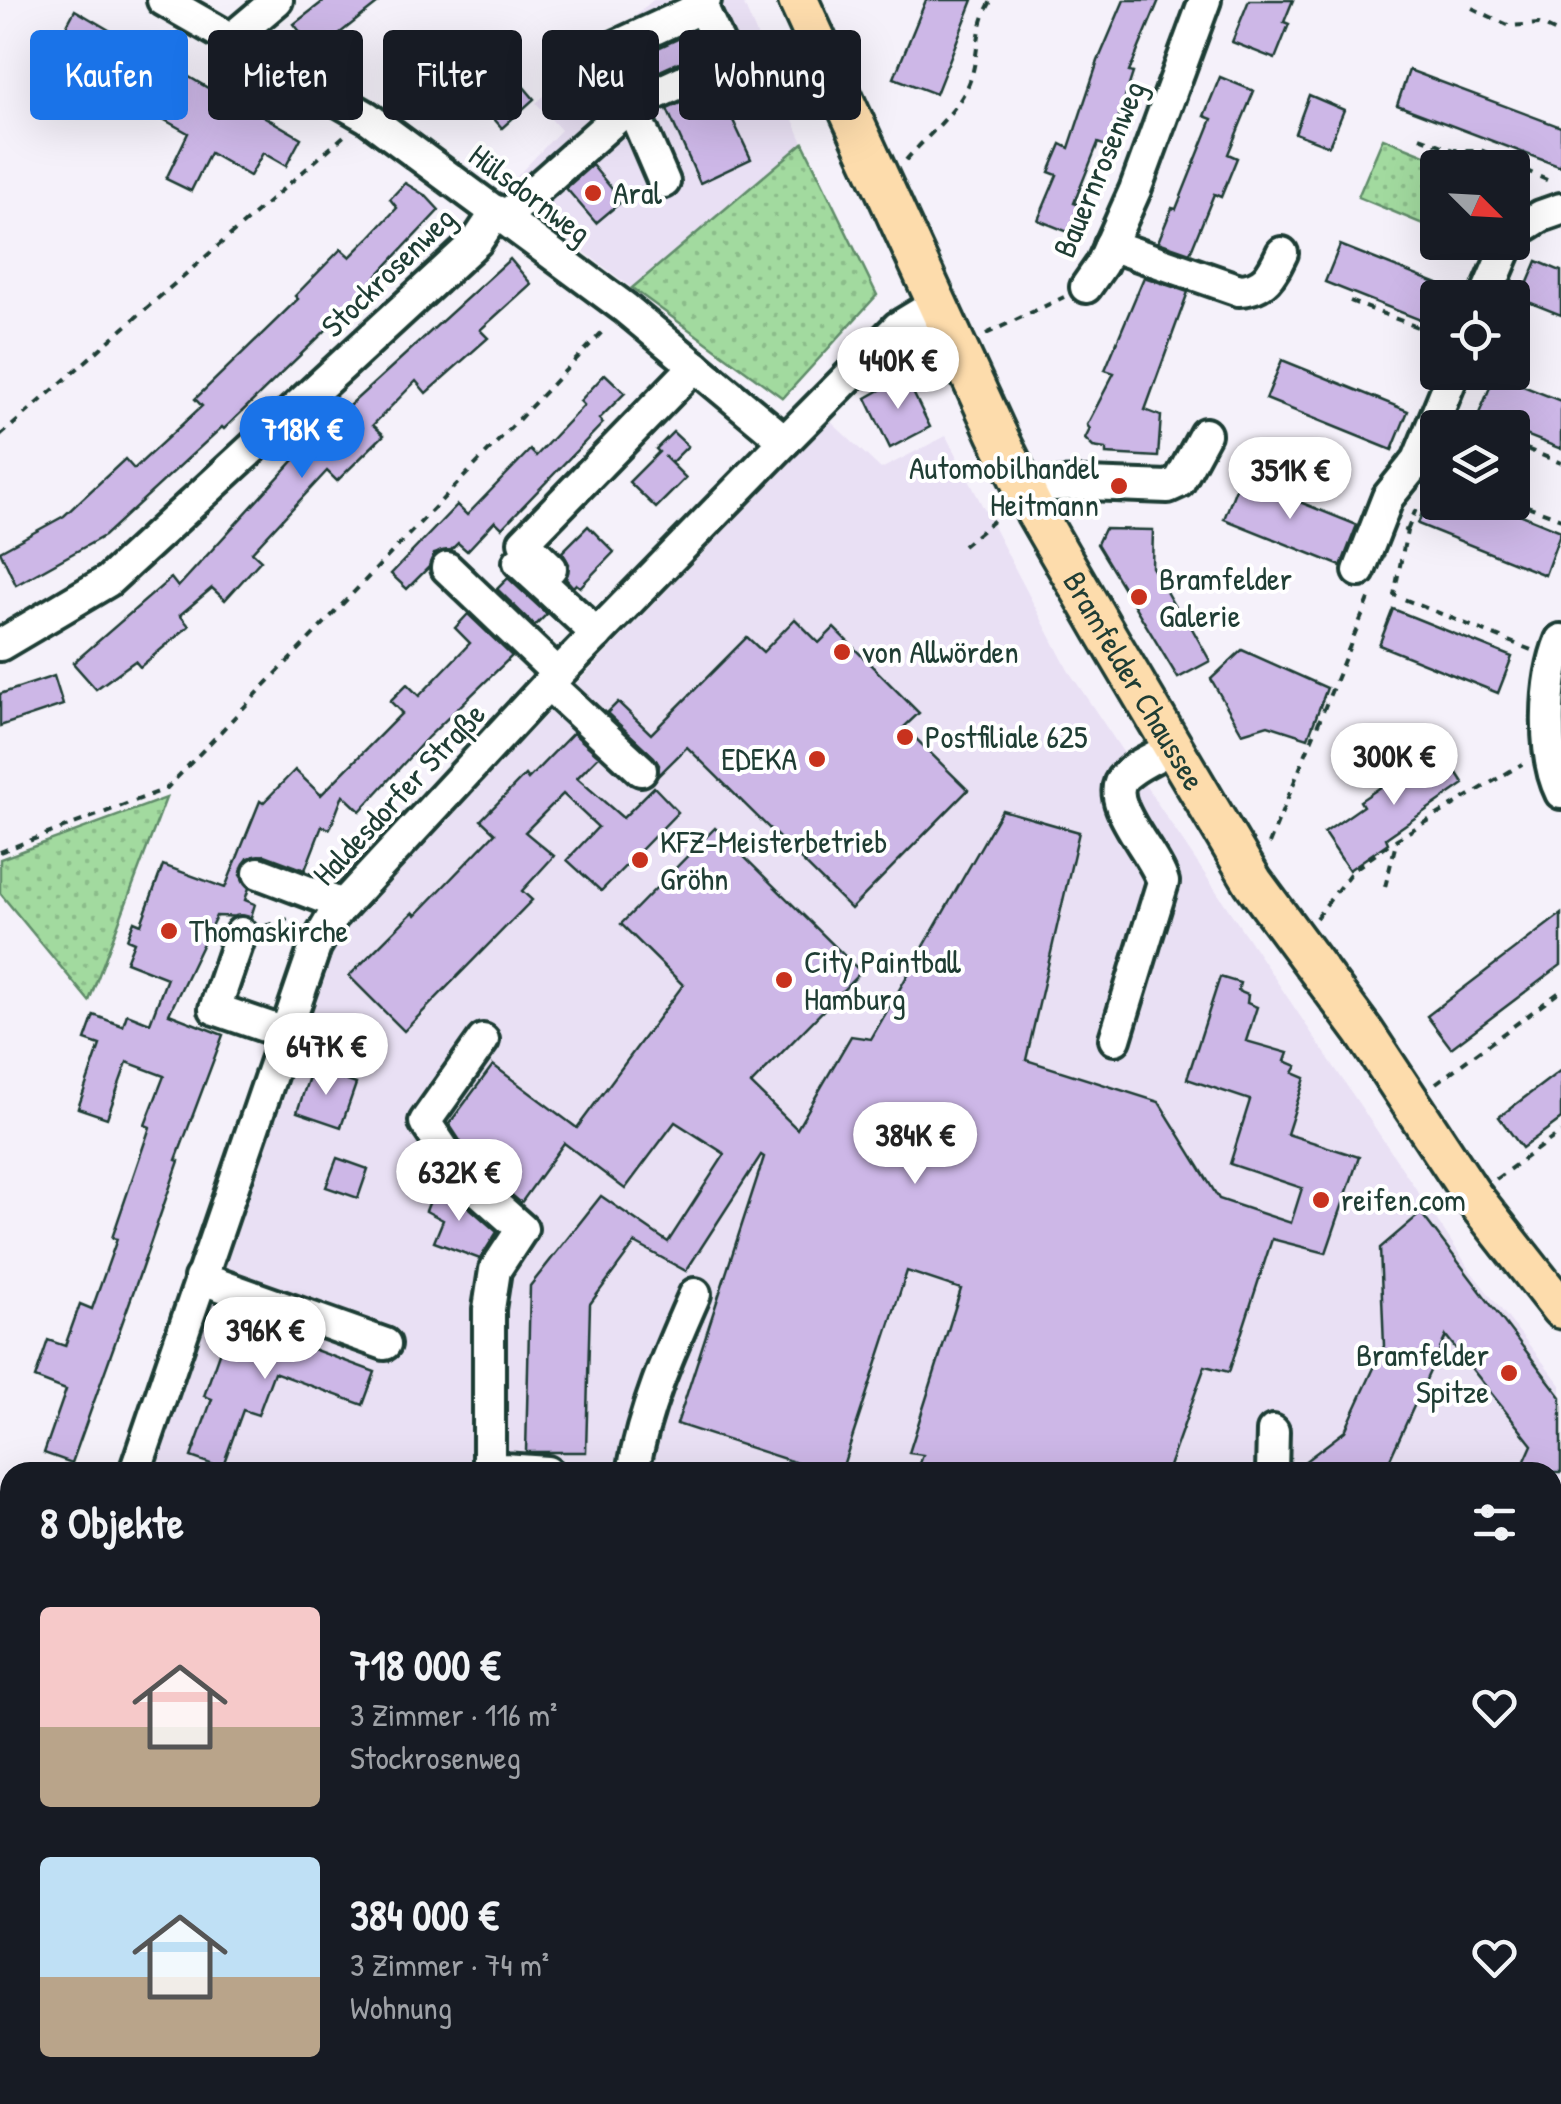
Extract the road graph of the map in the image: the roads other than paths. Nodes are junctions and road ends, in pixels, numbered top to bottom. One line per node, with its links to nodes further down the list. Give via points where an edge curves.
1 (164, 0): 6 (street, Hülsdornweg)
2 (278, 0): 7 (street)
3 (798, 0): 10 (main road, Bramfelder Chaussee)
4 (1205, 0): 19 (street, Bauernrosenweg)
5 (704, 3): 8 (street); 9 (street)
6 (216, 30)
7 (242, 30)
8 (649, 30)
9 (715, 30)
10 (812, 30)
11 (363, 115): 17 (street, Hülsdornweg)
12 (613, 120): 17 (street, Stockrosenweg)
13 (637, 120): 15 (street)
14 (853, 120): 22 (main road, Bramfelder Chaussee)
15 (664, 182)
16 (1561, 210): 18 (street)
17 (501, 214): 23 (street, Hülsdornweg); 33 (street, Stockrosenweg, via 108,581)
18 (1530, 223)
19 (1110, 246): 20 (street, via 1239,290 1269,281); 21 (street, Bauernrosenweg)
20 (1282, 253)
21 (1086, 287)
22 (936, 304): 26 (street, Haldesdorfer Straße, via 898,328); 27 (main road, Bramfelder Chaussee)
23 (695, 366): 26 (street, Hülsdornweg); 30 (street, via 524,542)
24 (1447, 390): 31 (street, via 1389,511)
25 (1205, 434): 27 (street, via 1168,488)
26 (785, 440): 32 (street, Haldesdorfer Straße)
27 (1023, 486): 36 (main road, Bramfelder Chaussee)
28 (507, 551): 32 (street)
29 (446, 568): 35 (street)
30 (551, 568)
31 (1366, 580)
32 (598, 634): 35 (street, Haldesdorfer Straße)
33 (0, 645)
34 (1557, 650): 38 (street, via 1548,749)
35 (553, 679): 37 (street); 40 (street, Haldesdorfer Straße)
36 (1173, 746): 43 (street, via 1116,788 1118,804 1159,864 1163,882); 47 (main road, Bramfelder Chaussee, via 1253,882 1473,1197)
37 (641, 770)
38 (1561, 793)
39 (258, 874): 40 (street)
40 (338, 910): 42 (street, Haldesdorfer Straße, via 314,947)
41 (242, 933): 42 (street, via 215,1009)
42 (285, 1033): 45 (street, Haldesdorfer Straße)
43 (1115, 1038)
44 (483, 1040): 51 (street, via 426,1122 460,1174 522,1229 494,1270)
45 (200, 1278): 48 (street); 50 (street, Haldesdorfer Straße)
46 (696, 1294): 52 (street, via 656,1382)
47 (1561, 1309)
48 (385, 1344)
49 (1273, 1432): 53 (street)
50 (138, 1462)
51 (489, 1462)
52 (635, 1462)
53 (1272, 1462)

